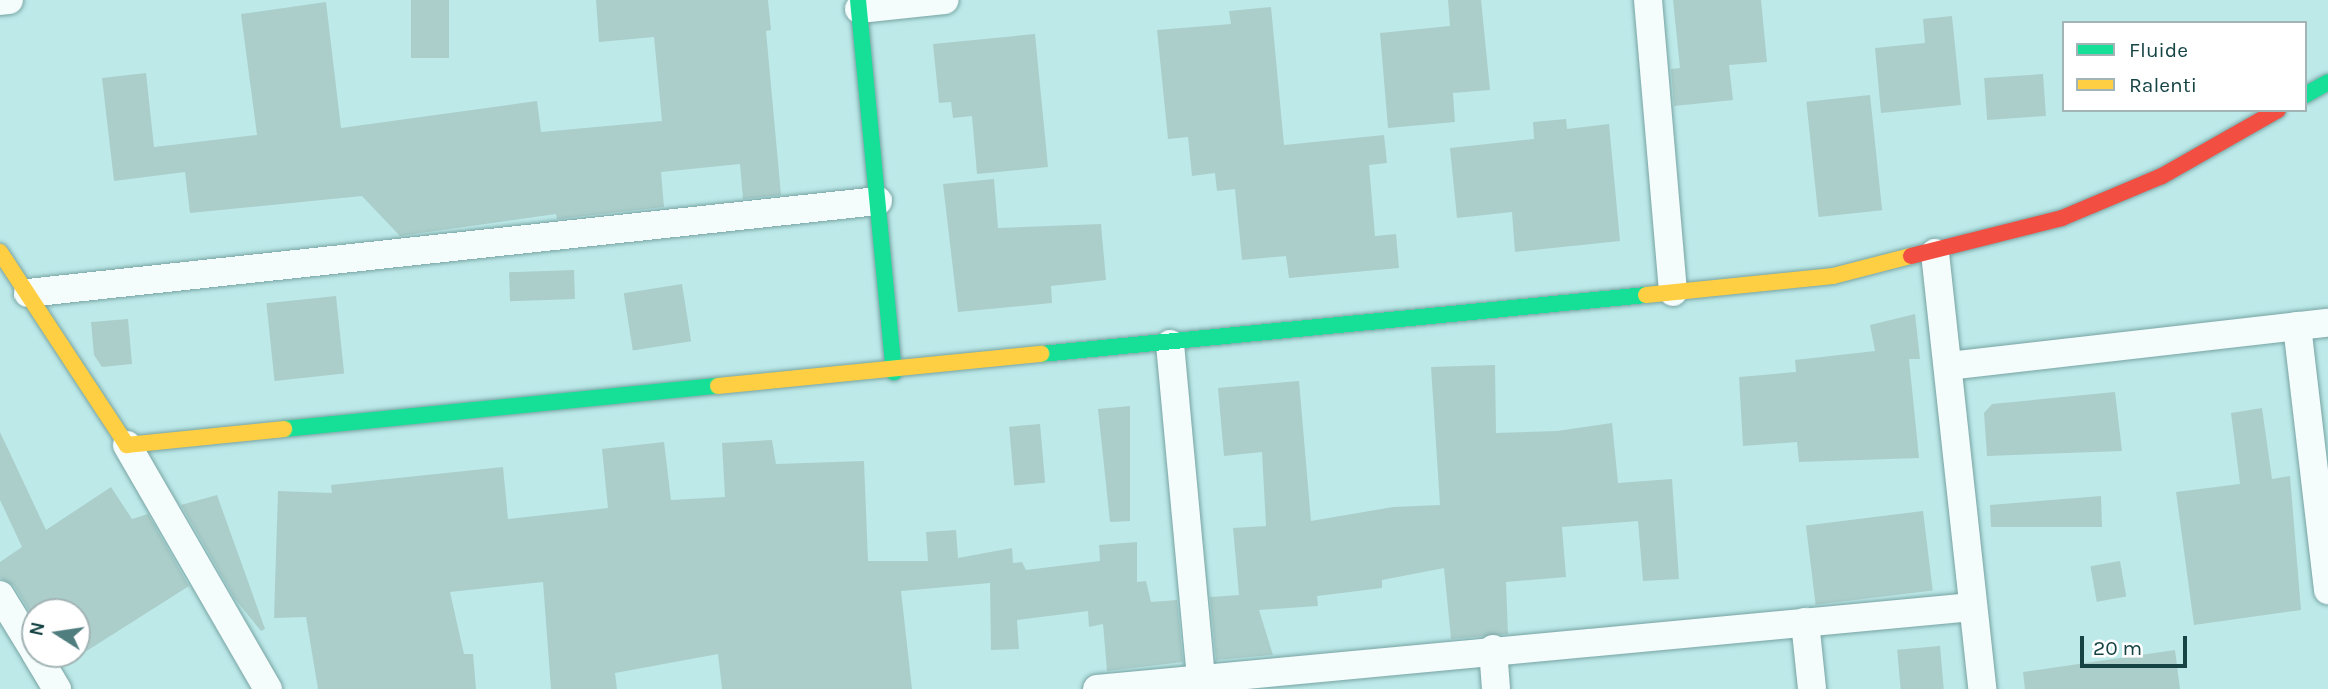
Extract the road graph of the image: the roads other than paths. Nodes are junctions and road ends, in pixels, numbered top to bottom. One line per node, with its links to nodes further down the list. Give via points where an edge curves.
1 (9, 0): 4 (street)
2 (945, 0): 5 (street)
3 (1648, 0): 12 (street)
4 (0, 1)
5 (859, 5): 9 (main road)
6 (2328, 82): 7 (main road)
7 (2307, 93)
8 (2274, 112): 11 (main road, via 2162,176 2074,213)
9 (878, 201): 13 (street); 18 (main road)
10 (0, 252): 13 (main road)
11 (1935, 253): 12 (main road, via 1833,276); 17 (street)
12 (1673, 292): 16 (main road)
13 (28, 293): 19 (main road)
14 (2328, 323): 15 (street)
15 (2297, 327): 17 (street); 20 (street)
16 (1170, 344): 18 (main road); 27 (street)
17 (1948, 366): 22 (street)
18 (894, 372): 19 (main road)
19 (127, 445): 29 (street)
20 (2328, 590)
21 (0, 595): 24 (street)
22 (1972, 607): 23 (street); 33 (street)
23 (1805, 622): 25 (street); 32 (street)
24 (21, 629)
25 (1493, 649): 27 (street); 31 (street)
26 (45, 668): 28 (street)
27 (1201, 683): 30 (street)
28 (57, 689)
29 (268, 689)
30 (1097, 689)
31 (1496, 689)
32 (1812, 689)
33 (1982, 689)

